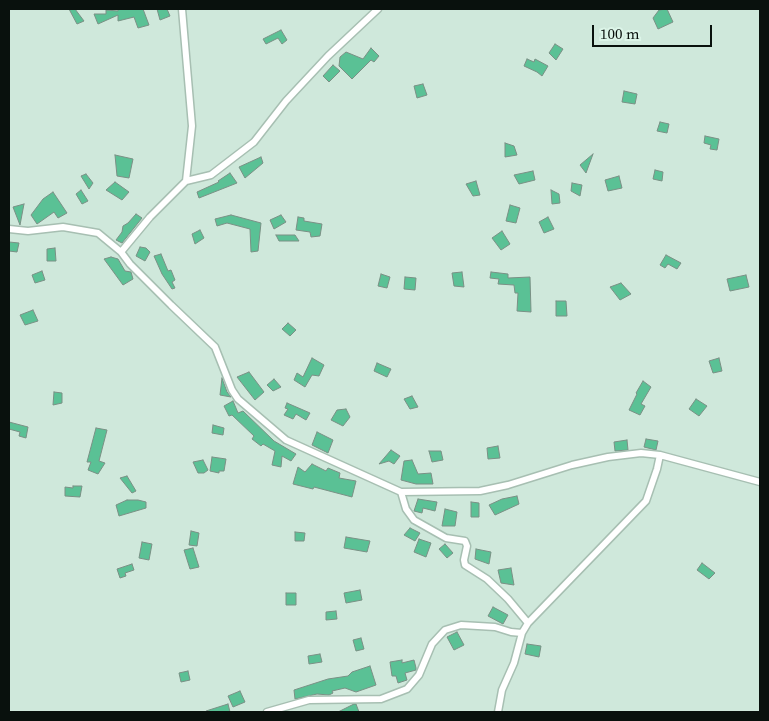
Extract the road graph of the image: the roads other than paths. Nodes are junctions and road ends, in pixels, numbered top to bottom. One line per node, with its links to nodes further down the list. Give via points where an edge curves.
1 (182, 9): 3 (street, via 192,126)
2 (378, 9): 3 (street, via 286,101 254,142 211,175)
3 (186, 181): 5 (street)
4 (9, 229): 5 (street, via 28,231 63,227 92,231)
5 (121, 252): 8 (street, via 215,347 238,399 286,440)
6 (660, 455): 7 (street); 8 (street, via 608,457 572,464 480,491); 9 (street, via 646,501)
7 (760, 482)
8 (401, 492): 9 (street, via 406,509 414,520 446,538 465,541 466,565 487,579)
9 (528, 623): 10 (street)
10 (522, 633): 11 (street, via 461,624 445,630 432,644 418,676 407,689 381,699 309,700); 12 (street, via 502,690)
11 (267, 712)
12 (498, 712)

